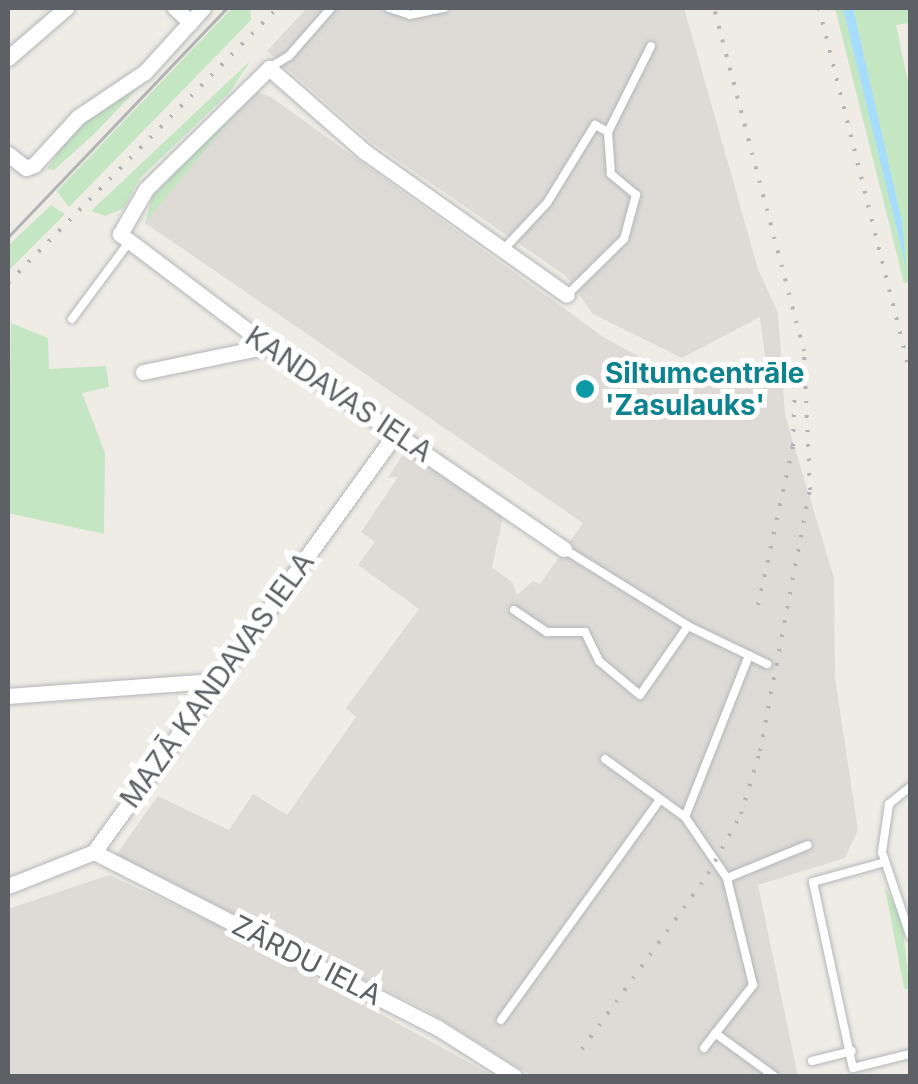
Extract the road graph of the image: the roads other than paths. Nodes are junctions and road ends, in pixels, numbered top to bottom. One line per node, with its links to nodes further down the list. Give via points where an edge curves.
1 (66, 8): 9 (street)
2 (175, 8): 7 (street)
3 (203, 8): 7 (street)
4 (331, 8): 10 (lane, via 289,56)
5 (388, 8): 6 (lane, via 410,14)
6 (444, 8)
7 (190, 22): 12 (street, via 145,72 78,117 26,168)
8 (651, 46): 11 (lane)
9 (8, 58)
10 (269, 68): 13 (street, via 146,189); 14 (street, via 365,152)
11 (608, 132): 14 (lane, via 595,126 547,203); 15 (lane, via 612,174 636,195 624,239)
12 (8, 154)
13 (124, 240): 16 (lane); 17 (street, KANDAVAS IELA)
14 (503, 250): 15 (street)
15 (568, 295)
16 (72, 320)
17 (268, 346): 18 (street); 19 (street, KANDAVAS IELA)
18 (142, 372)
19 (396, 433): 20 (street, KANDAVAS IELA); 25 (street, MAZĀ KANDAVAS IELA)
20 (564, 548): 22 (lane)
21 (514, 610): 22 (lane, via 547,632 584,632 599,661 640,695)
22 (688, 626): 23 (lane)
23 (749, 656): 24 (lane); 30 (lane)
24 (767, 664)
25 (213, 681): 26 (street); 32 (street, MAZĀ KANDAVAS IELA)
26 (8, 696)
27 (606, 759): 29 (lane)
28 (910, 787): 33 (lane, via 889,804)
29 (658, 802): 30 (lane); 37 (lane)
30 (685, 817): 34 (lane)
31 (808, 845): 34 (lane)
32 (94, 852): 35 (street); 44 (street, ZĀRDU IELA, via 438,1028)
33 (885, 862): 36 (lane); 40 (lane, via 813,882)
34 (727, 878): 38 (lane, via 753,984)
35 (8, 886)
36 (910, 935)
37 (501, 1020)
38 (715, 1033): 39 (lane); 45 (lane)
39 (704, 1048)
40 (852, 1051): 42 (lane); 43 (lane)
41 (910, 1054): 43 (lane)
42 (812, 1061)
43 (854, 1072)
44 (514, 1076)
45 (774, 1076)

